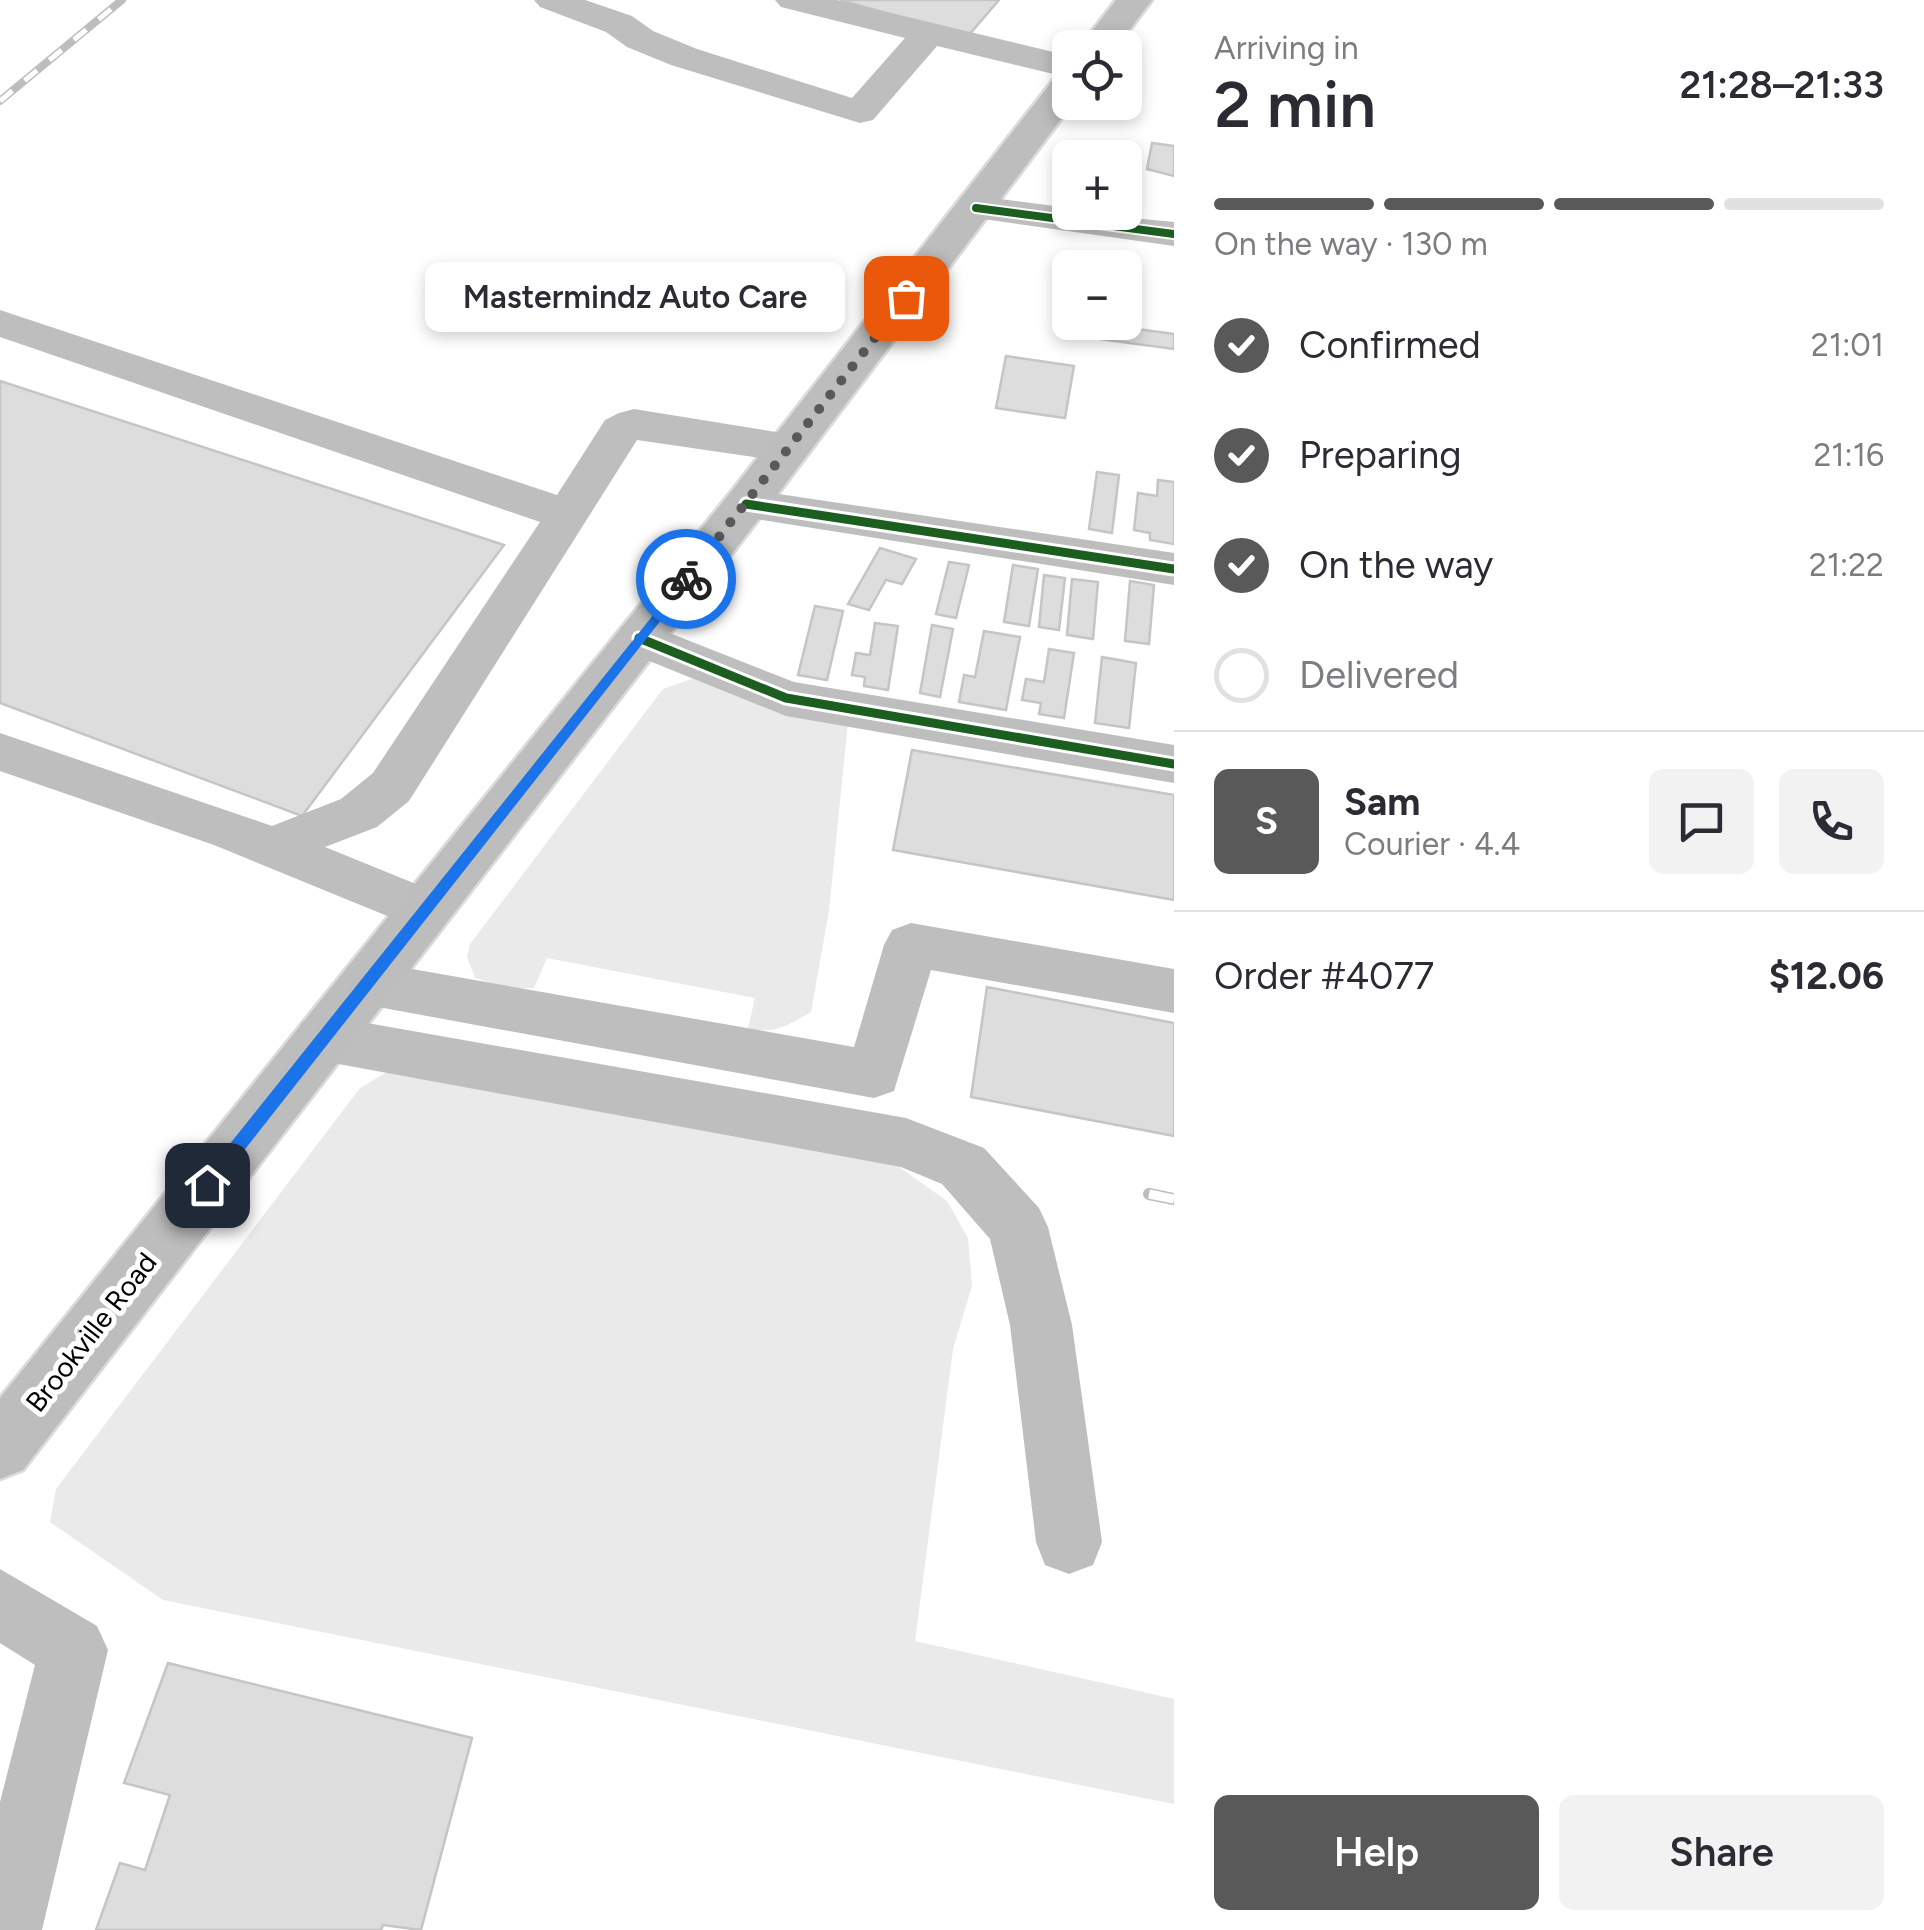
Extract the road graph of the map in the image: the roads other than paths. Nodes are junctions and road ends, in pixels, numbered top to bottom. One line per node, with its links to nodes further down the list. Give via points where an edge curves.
1 (552, 0): 4 (street)
2 (793, 0): 6 (street)
3 (1134, 0): 5 (main road)
4 (631, 12): 6 (street, via 640,39 860,112)
5 (1111, 30)
6 (927, 35): 7 (street)
7 (1052, 64)
8 (1052, 108): 9 (main road, Brookville Road)
9 (976, 208): 10 (street); 12 (main road, Brookville Road)
10 (1174, 234)
11 (0, 324): 14 (street)
12 (789, 448): 13 (main road, Brookville Road); 14 (street, via 634,424 621,430)
13 (746, 504): 15 (street); 16 (main road, Brookville Road)
14 (568, 515): 19 (street, via 391,788 359,813)
15 (1174, 568)
16 (639, 638): 18 (street, via 786,698); 20 (main road, Brookville Road)
17 (0, 752): 19 (street)
18 (1174, 764)
19 (272, 847): 20 (street)
20 (424, 910): 21 (main road, Brookville Road)
21 (367, 983): 22 (street, via 874,1074 911,945); 23 (main road, Brookville Road)
22 (1174, 990)
23 (322, 1038): 24 (main road, Brookville Road); 25 (street, via 906,1143 962,1166 1018,1227 1041,1325)
24 (0, 1448)
25 (1068, 1542)
26 (0, 1603): 27 (street, via 74,1650)
27 (5, 1930)

